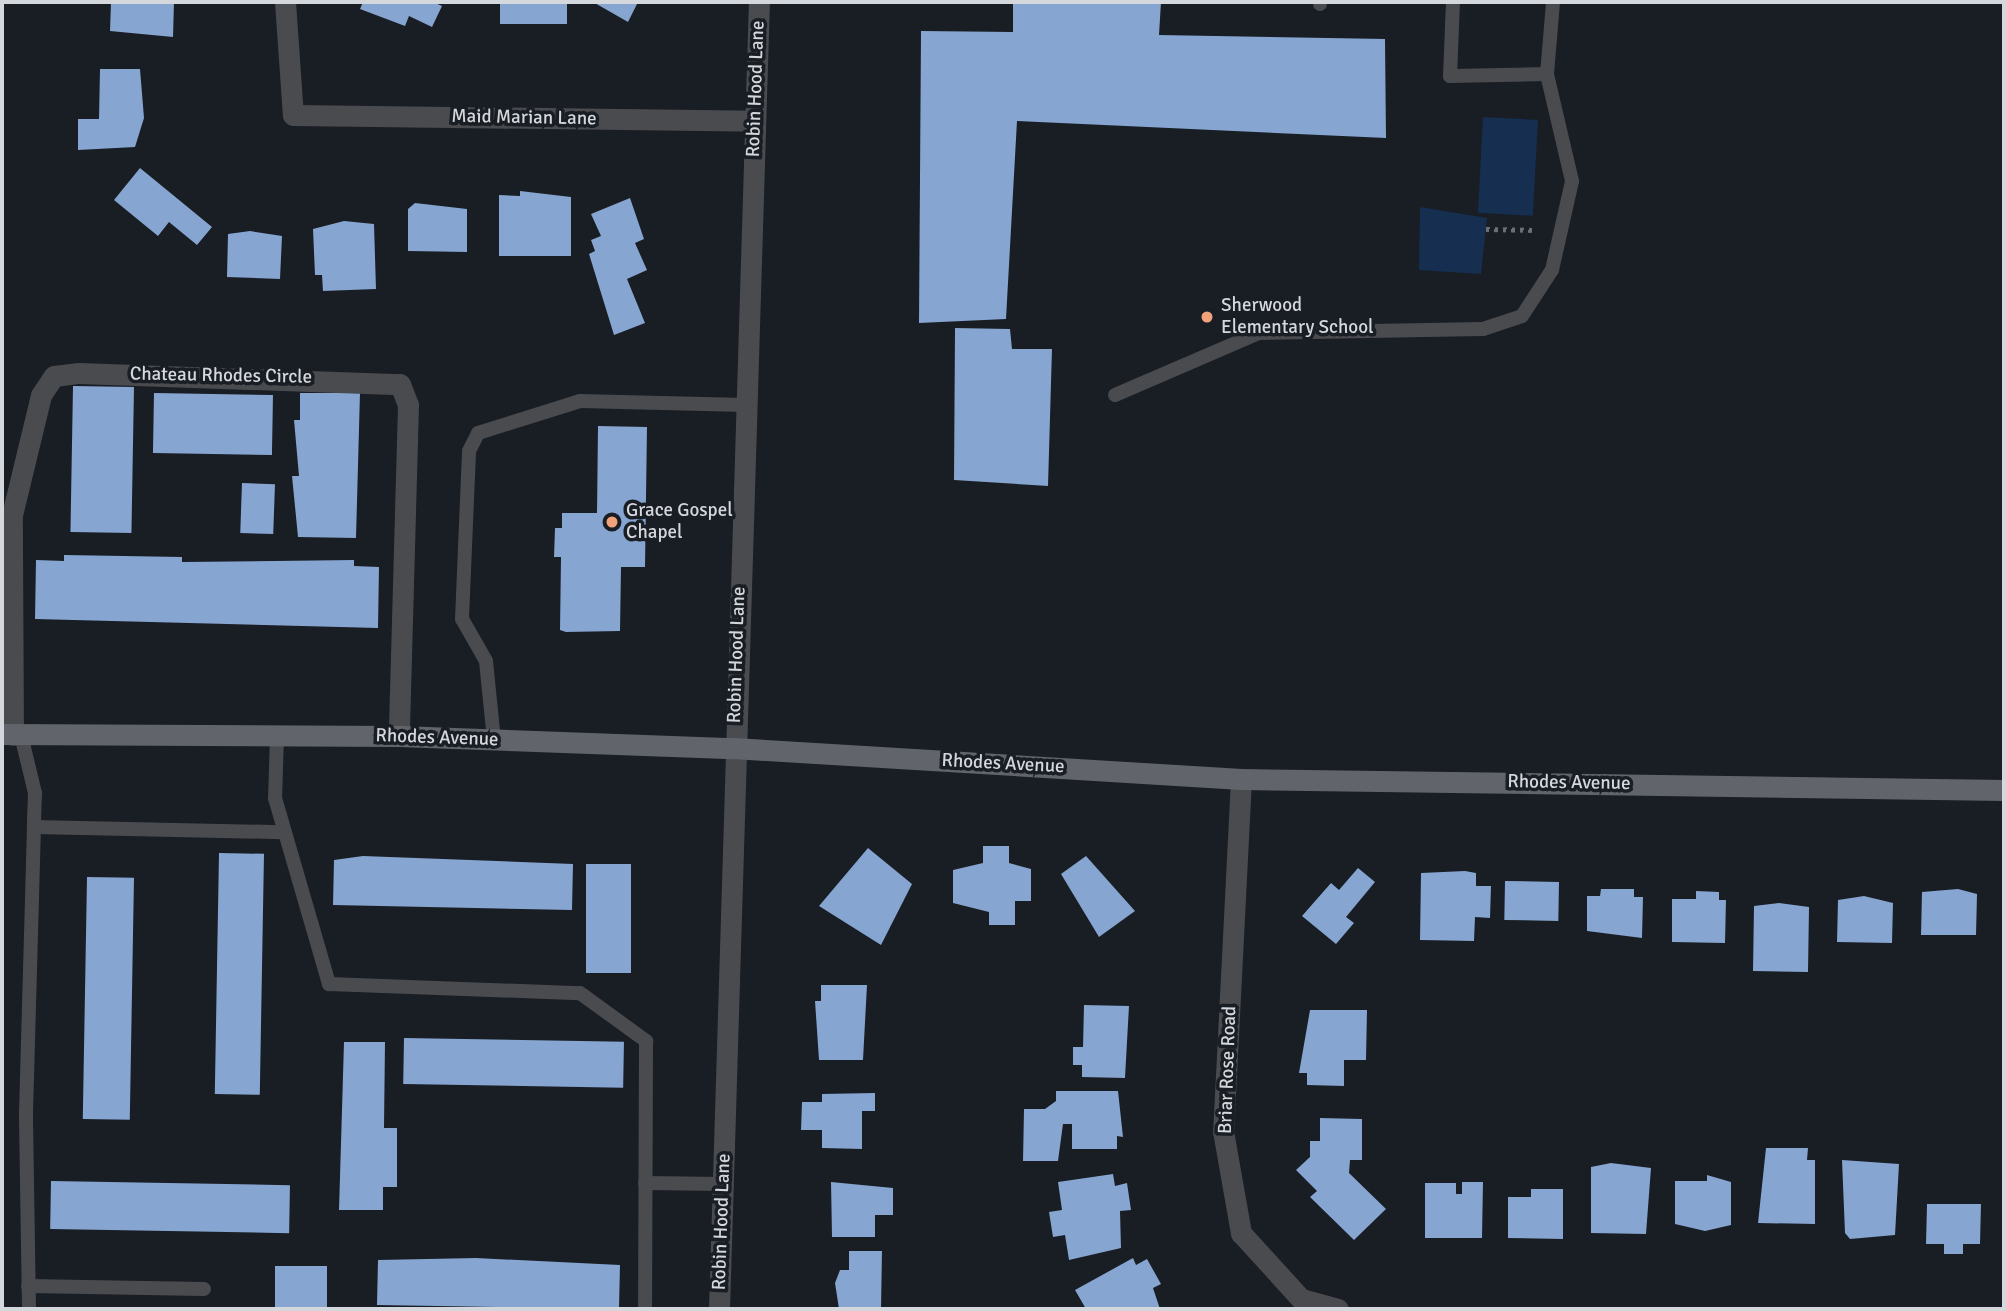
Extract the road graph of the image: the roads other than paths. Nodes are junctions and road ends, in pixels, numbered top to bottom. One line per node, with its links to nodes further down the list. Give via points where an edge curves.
1 (285, 2): 6 (street, Maid Marian Lane, via 293,115)
2 (759, 2): 6 (street, Robin Hood Lane)
3 (1453, 2): 5 (lane, via 1450,76)
4 (1553, 2): 5 (lane)
5 (1547, 74): 7 (lane, via 1572,181 1552,270 1522,316 1483,329 1259,333)
6 (755, 121): 8 (street, Robin Hood Lane)
7 (1115, 395)
8 (745, 405): 12 (lane, via 580,401 478,433 468,451 462,619 486,661); 13 (street, Robin Hood Lane)
9 (12, 735): 10 (main road, Rhodes Avenue); 11 (street, Chateau Rhodes Circle, via 12,515 41,395 54,376 79,373 400,383 408,405); 16 (lane, via 34,793)
10 (277, 736): 11 (main road, Rhodes Avenue); 17 (lane, via 275,798)
11 (399, 736): 12 (main road, Rhodes Avenue)
12 (494, 740): 13 (main road, Rhodes Avenue)
13 (733, 748): 14 (main road, Rhodes Avenue); 19 (street, Robin Hood Lane)
14 (1241, 779): 15 (main road, Rhodes Avenue); 25 (street, Briar Rose Road, via 1223,1131 1241,1233 1301,1299)
15 (2004, 790)
16 (34, 827): 17 (lane); 20 (lane)
17 (283, 832): 18 (lane, via 329,984 580,993 646,1041)
18 (645, 1183): 19 (lane); 23 (lane)
19 (723, 1184): 24 (street, Robin Hood Lane)
20 (29, 1286): 21 (lane); 22 (lane)
21 (204, 1289)
22 (29, 1309)
23 (645, 1309)
24 (719, 1309)
25 (1338, 1309)

